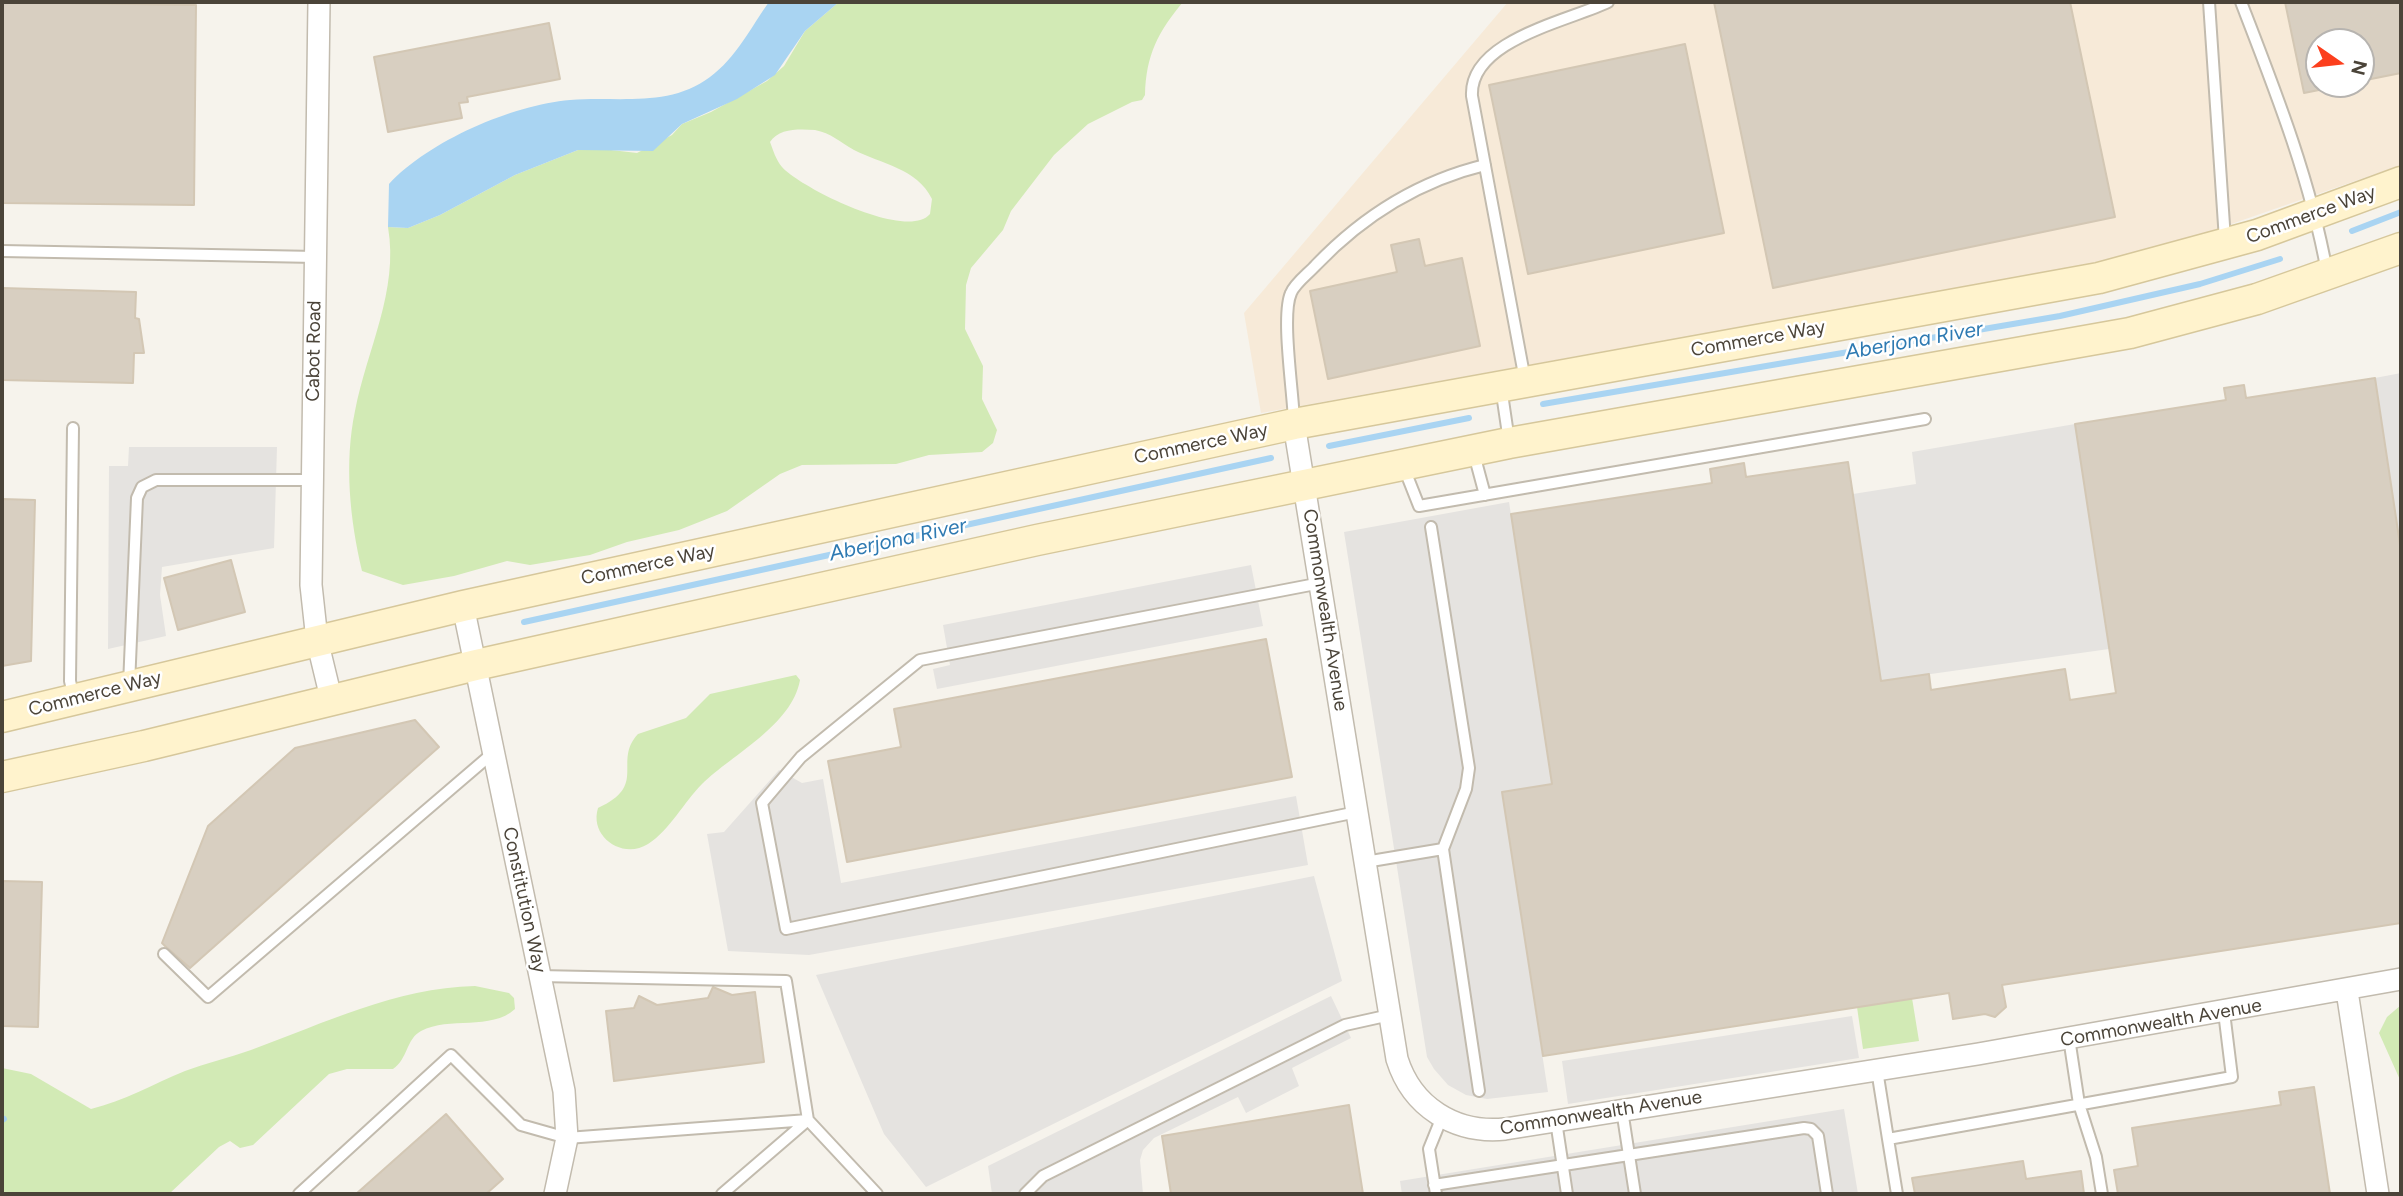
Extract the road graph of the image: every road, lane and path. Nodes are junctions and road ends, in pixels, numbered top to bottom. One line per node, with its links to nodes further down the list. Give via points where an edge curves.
1 (319, 2): 11 (street, Cabot Road)
2 (1608, 2): 5 (lane, via 1519,36 1478,70 1471,91)
3 (2209, 2): 8 (lane)
4 (2241, 2): 7 (lane, via 2261,47)
5 (1485, 165): 13 (lane); 15 (lane, via 1410,190 1338,242 1291,291 1286,316)
6 (2401, 182): 7 (street, Commerce Way)
7 (2316, 213): 8 (street, Commerce Way); 12 (lane)
8 (2225, 245): 13 (street, Commerce Way, via 2099,278)
9 (2401, 248): 12 (street)
10 (2, 251): 11 (lane)
11 (316, 257): 20 (street, Cabot Road)
12 (2328, 275): 17 (street, via 2182,321 2083,343)
13 (1513, 382): 15 (street, Commerce Way); 17 (lane)
14 (1925, 419): 22 (lane)
15 (1294, 424): 21 (street, Commonwealth Avenue); 25 (street, Commerce Way)
16 (73, 428): 30 (lane, via 70,681)
17 (1509, 443): 18 (street)
18 (1473, 450): 19 (street); 22 (lane)
19 (1403, 465): 21 (street); 22 (lane, via 1419,506)
20 (312, 480): 26 (street, Cabot Road, via 311,597); 28 (lane, via 156,480 142,487 137,498)
21 (1306, 485): 24 (street, Commonwealth Avenue); 27 (street)
22 (1485, 495)
23 (1430, 527): 35 (lane, via 1469,768 1466,789)
24 (1321, 583): 34 (street, Commonwealth Avenue); 34 (lane, via 920,660 802,757 762,803 786,929)
25 (463, 606): 26 (street, Commerce Way); 27 (street, Constitution Way)
26 (317, 640): 28 (street, Commerce Way); 29 (street, Cabot Road)
27 (476, 665): 29 (street); 32 (street, Constitution Way)
28 (129, 686): 30 (street, Commerce Way)
29 (331, 698): 33 (street)
30 (75, 699): 31 (street, Commerce Way)
31 (2, 717)
32 (494, 752): 37 (lane, via 208,997); 38 (street, Constitution Way)
33 (2, 777)
34 (1357, 812): 36 (street, Commonwealth Avenue)
35 (1443, 849): 36 (lane); 45 (lane)
36 (1365, 862): 42 (street, Commonwealth Avenue)
37 (164, 954)
38 (540, 976): 49 (lane, via 786,981); 51 (street, Constitution Way, via 564,1091)
39 (2401, 979): 40 (street, Commonwealth Avenue)
40 (2347, 991): 41 (street, Commonwealth Avenue); 66 (street)
41 (2224, 1012): 43 (street, Commonwealth Avenue); 46 (lane, via 2232,1077)
42 (1390, 1015): 48 (street, Commonwealth Avenue, via 1404,1077 1422,1102); 60 (lane, via 1345,1025 1042,1176)
43 (2069, 1038): 44 (street, Commonwealth Avenue); 46 (lane)
44 (1877, 1070): 47 (street, Commonwealth Avenue); 52 (lane)
45 (1479, 1091)
46 (2079, 1104): 52 (lane); 65 (lane)
47 (1622, 1110): 50 (street, Commonwealth Avenue); 53 (lane)
48 (1442, 1117): 50 (street, Commonwealth Avenue, via 1484,1130); 55 (lane, via 1430,1144)
49 (808, 1119): 51 (lane); 58 (lane); 59 (lane)
50 (1556, 1121): 54 (lane)
51 (567, 1138): 56 (lane, via 521,1125 451,1055); 57 (street, Constitution Way)
52 (1888, 1139): 64 (lane)
53 (1629, 1155): 54 (lane); 62 (lane); 63 (lane, via 1809,1128 1818,1136)
54 (1563, 1165): 55 (lane); 61 (lane)
55 (1435, 1190)
56 (299, 1194)
57 (555, 1194)
58 (722, 1194)
59 (877, 1194)
60 (1025, 1194)
61 (1567, 1194)
62 (1635, 1194)
63 (1827, 1194)
64 (1897, 1194)
65 (2102, 1194)
66 (2378, 1194)

